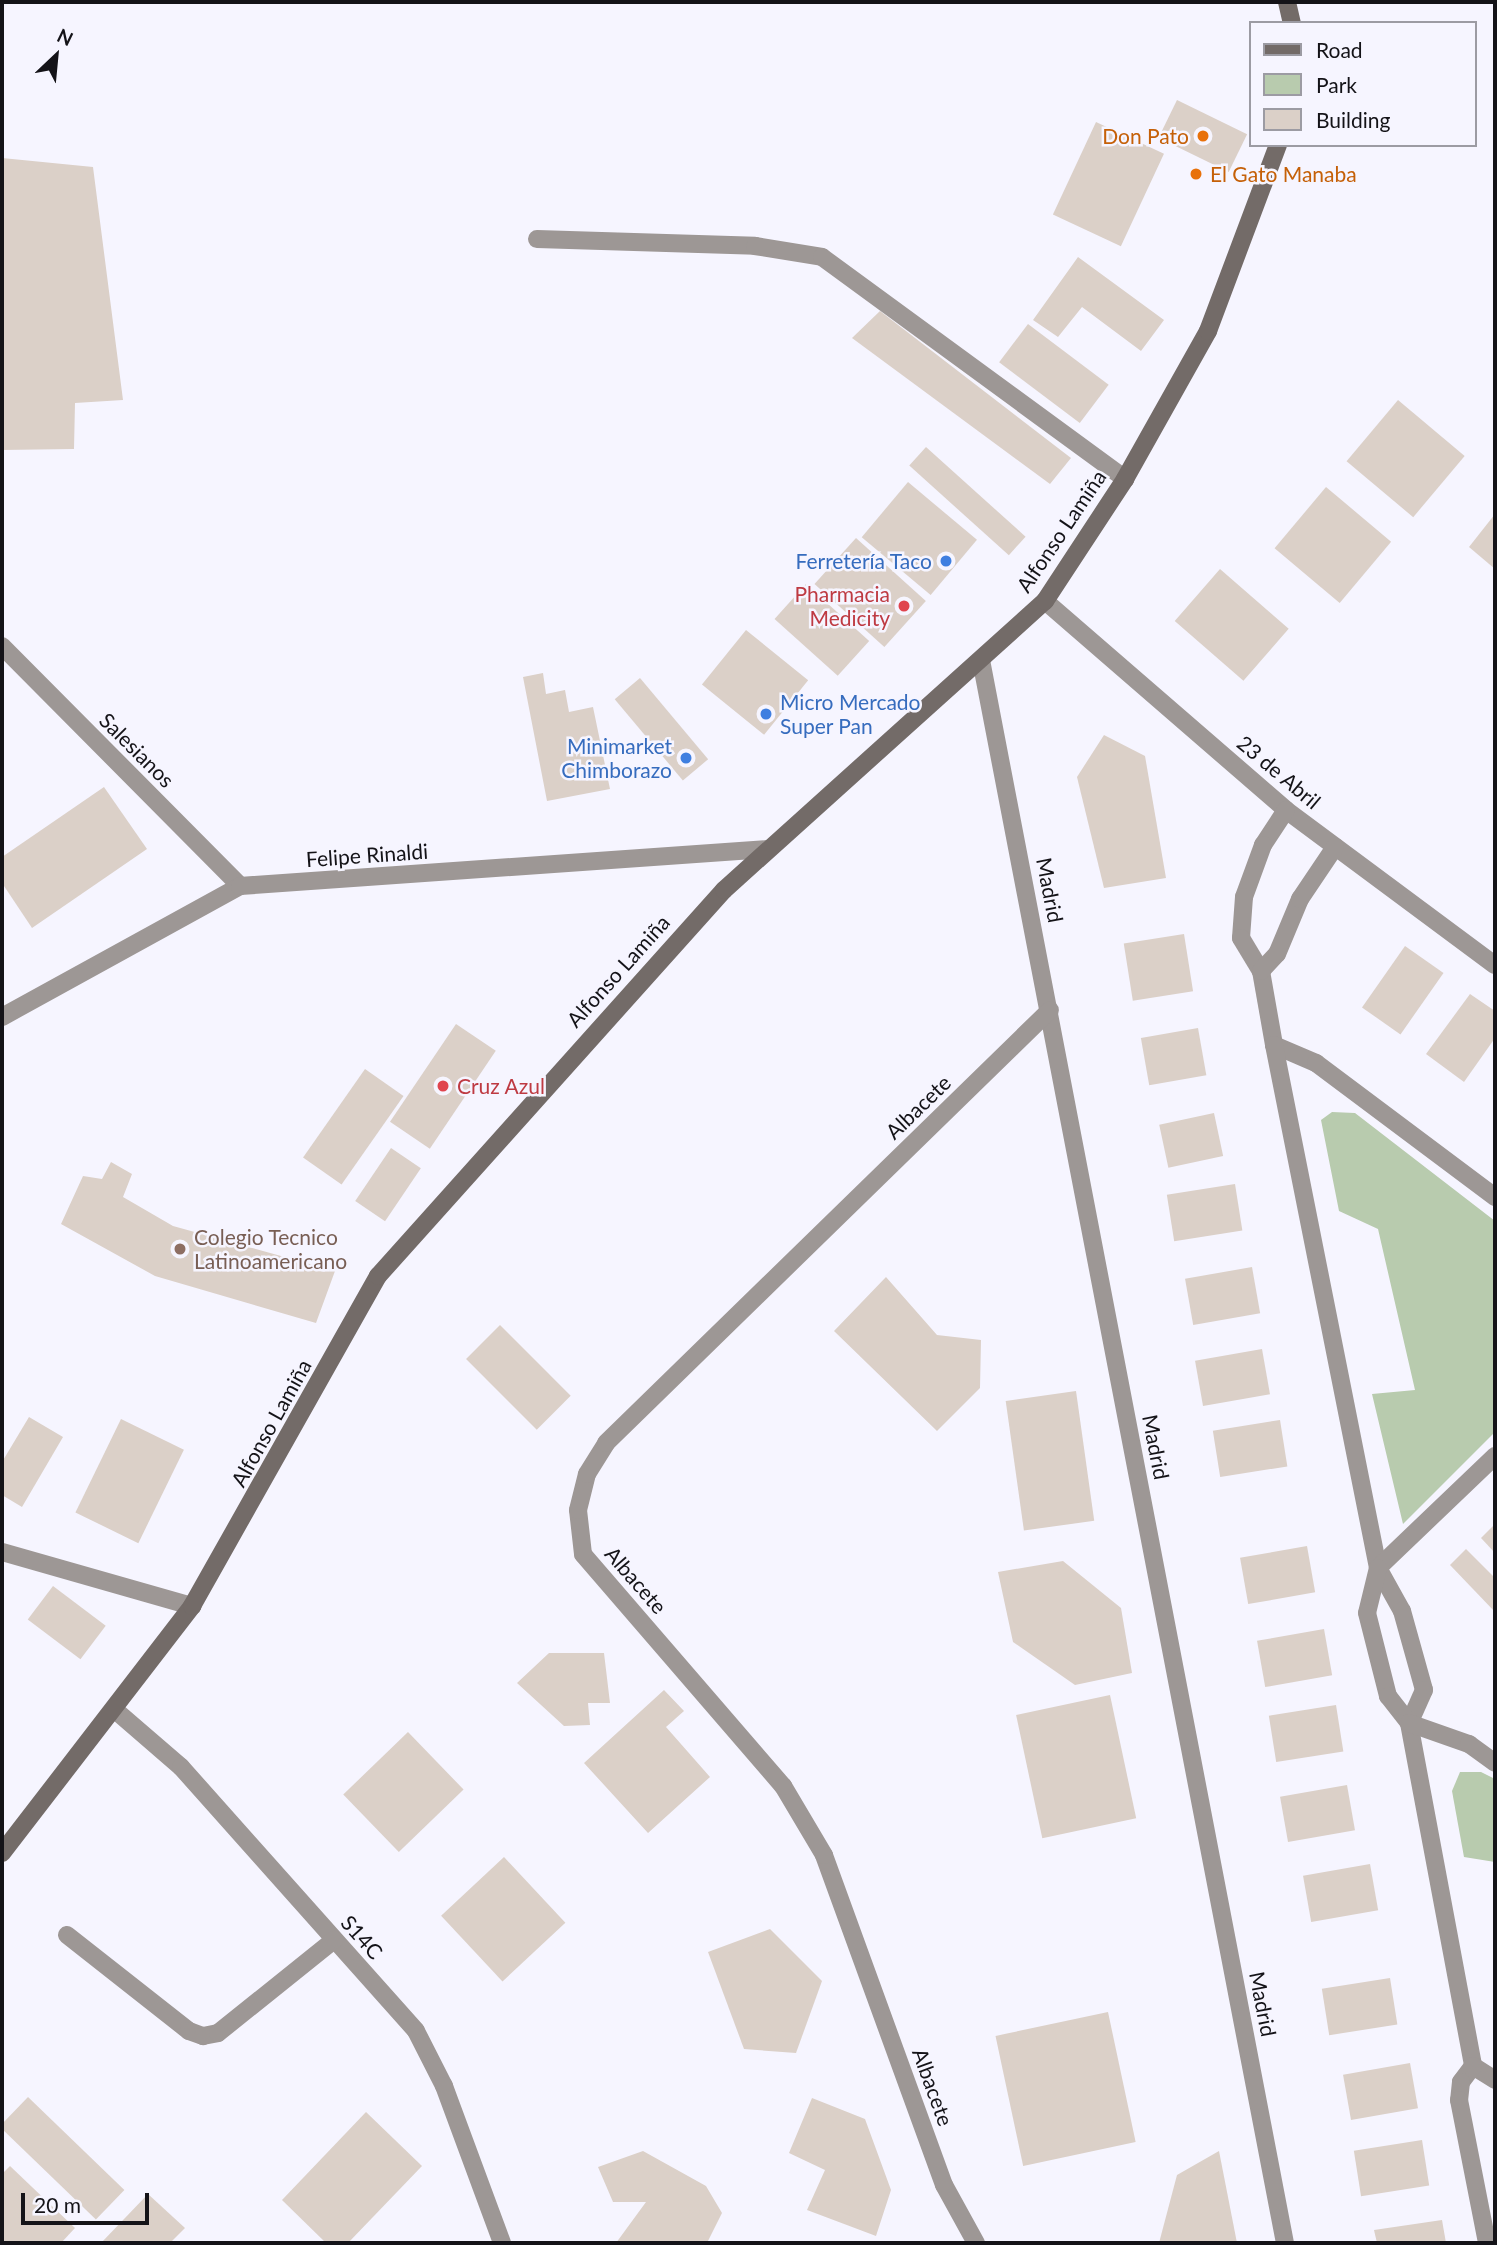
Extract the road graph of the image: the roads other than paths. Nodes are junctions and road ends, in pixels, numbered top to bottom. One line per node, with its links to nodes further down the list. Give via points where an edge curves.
1 (1287, 2): 2 (street)
2 (1292, 21)
3 (1277, 147): 5 (street, Alfonso Lamiña, via 1208,331)
4 (537, 239): 5 (street, via 755,246 822,257)
5 (1125, 479): 6 (street, Alfonso Lamiña)
6 (1045, 601): 8 (street, Alfonso Lamiña); 9 (street, 23 de Abril)
7 (2, 646): 12 (street, Salesianos)
8 (981, 660): 11 (street, Alfonso Lamiña); 15 (street, Madrid)
9 (1286, 810): 10 (street, 23 de Abril); 14 (street, via 1263,845 1244,897 1241,938)
10 (1335, 847): 13 (street, 23 de Abril); 14 (street, via 1300,899 1277,954)
11 (768, 849): 12 (street, Felipe Rinaldi); 22 (street, Alfonso Lamiña, via 651,968 378,1276)
12 (240, 886): 16 (street, Felipe Rinaldi)
13 (1495, 965)
14 (1261, 971): 17 (street)
15 (1050, 1010): 32 (street, Albacete, via 606,1443 587,1474 578,1510 583,1553 783,1786 824,1855 944,2185); 33 (street, Madrid)
16 (2, 1017)
17 (1275, 1045): 18 (street, via 1316,1063); 21 (street)
18 (1495, 1197)
19 (1495, 1456): 21 (street)
20 (2, 1552): 22 (street)
21 (1378, 1568): 24 (street, via 1367,1613 1388,1696); 24 (street, via 1402,1611 1424,1690)
22 (192, 1606): 23 (street, Alfonso Lamiña)
23 (115, 1710): 26 (street, Alfonso Lamiña); 28 (street, S14C, via 181,1768)
24 (1409, 1723): 25 (street, via 1469,1744); 29 (street)
25 (1495, 1763)
26 (2, 1853)
27 (67, 1935): 28 (street, via 189,2032 203,2036 218,2033)
28 (334, 1940): 31 (street, S14C, via 416,2031 431,2056)
29 (1473, 2066): 30 (street); 34 (street, via 1461,2082 1459,2100)
30 (1495, 2080)
31 (502, 2243)
32 (976, 2243)
33 (1285, 2243)
34 (1487, 2243)

